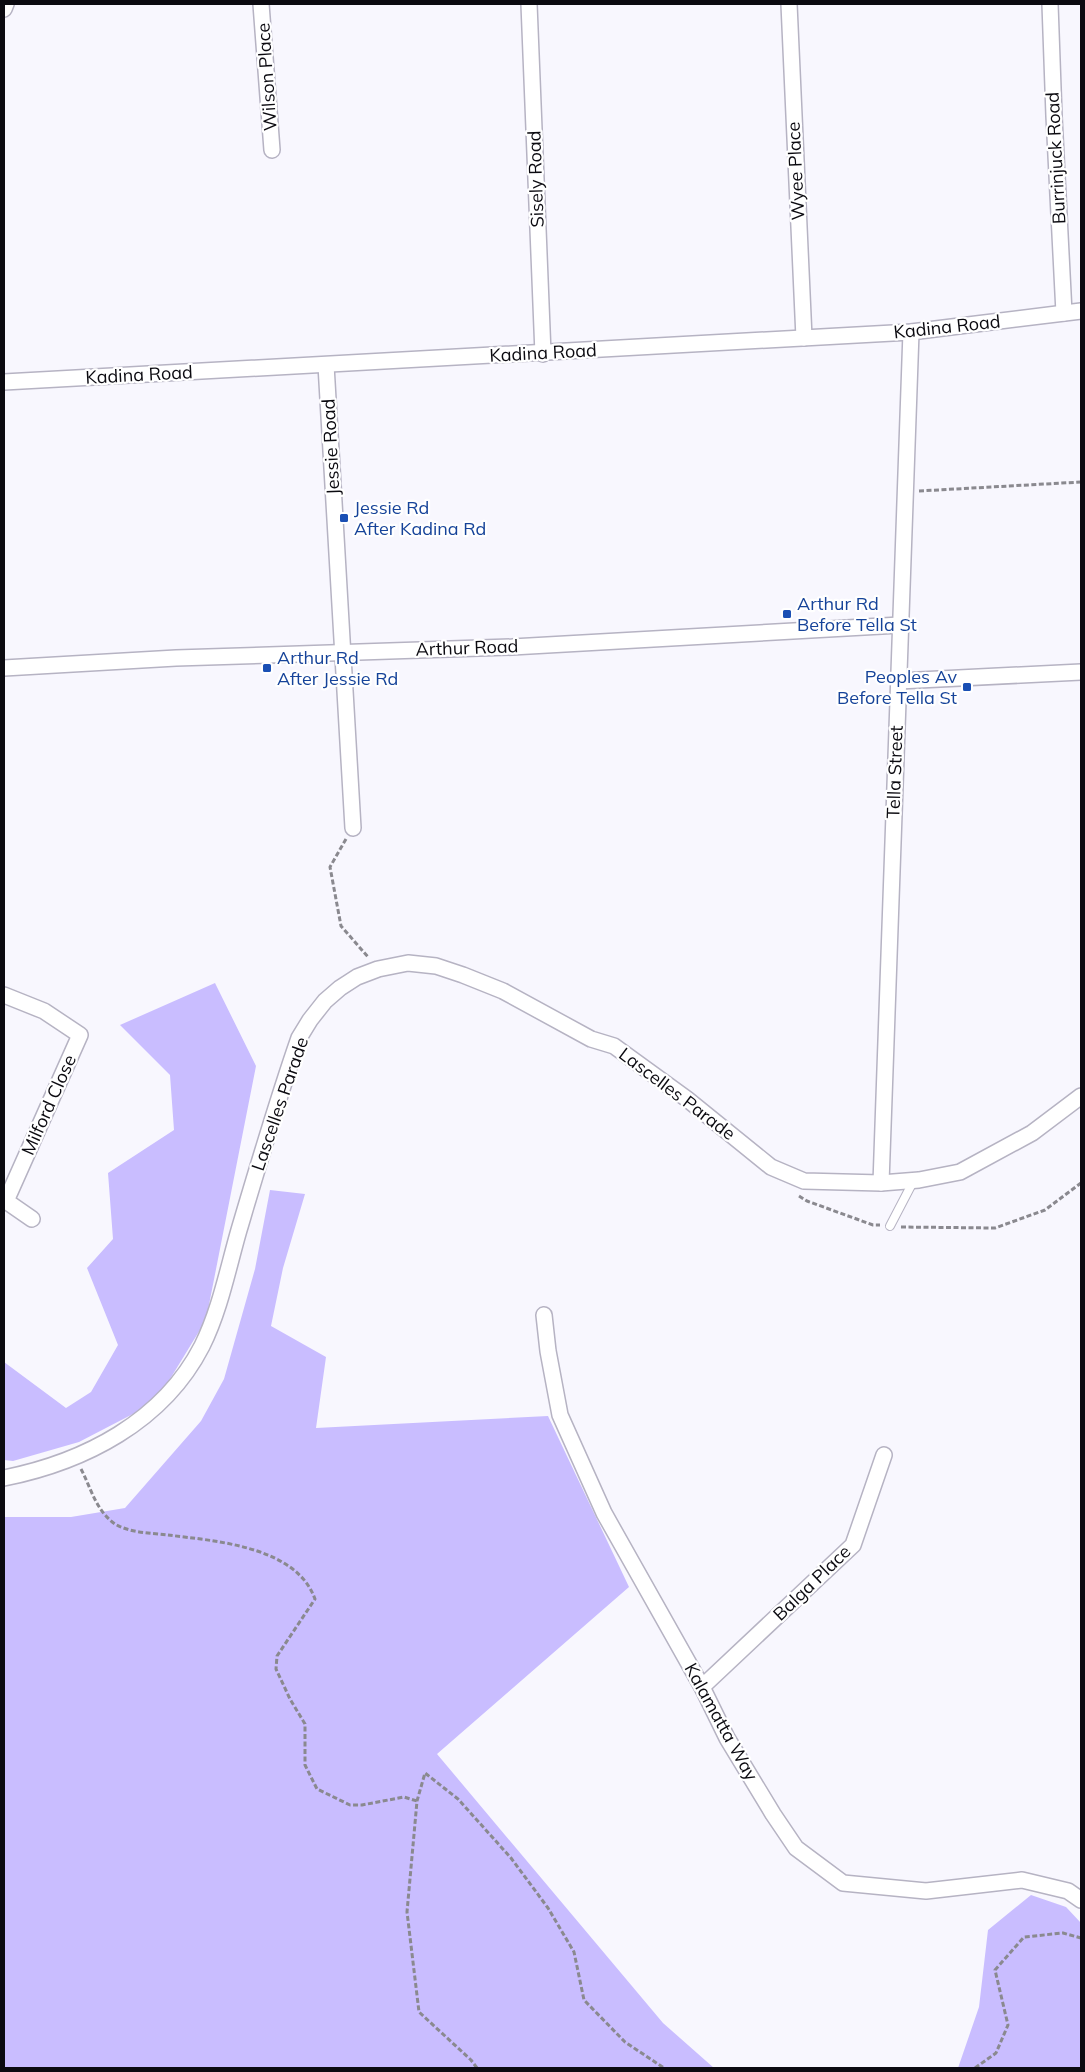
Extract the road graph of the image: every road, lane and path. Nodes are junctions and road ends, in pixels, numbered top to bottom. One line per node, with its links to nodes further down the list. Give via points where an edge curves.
1 (6, 4): 6 (street)
2 (261, 4): 7 (street, Wilson Place)
3 (528, 4): 12 (street, Sisely Road)
4 (789, 4): 11 (street, Wyee Place)
5 (1050, 4): 9 (street, Burrinjuck Road)
6 (4, 8)
7 (272, 150)
8 (1081, 311): 9 (street, Kadina Road)
9 (1064, 313): 10 (street, Kadina Road)
10 (911, 332): 11 (street, Kadina Road); 16 (street, Tella Street)
11 (804, 338): 12 (street, Kadina Road)
12 (542, 354): 13 (street, Kadina Road)
13 (326, 365): 14 (street, Kadina Road); 18 (street, Jessie Road)
14 (4, 382)
15 (1081, 482): 16 (path)
16 (906, 491): 17 (street, Tella Street)
17 (900, 625): 18 (street, Arthur Road, via 512,647); 21 (street, Tella Street)
18 (342, 653): 19 (street, Arthur Road); 22 (street, Jessie Road)
19 (4, 668)
20 (1081, 672): 21 (street)
21 (899, 680): 27 (street, Tella Street)
22 (353, 828): 23 (path, via 330,867 341,926)
23 (378, 969): 27 (street, Lascelles Parade, via 408,964 436,966 503,990 591,1038 614,1046 771,1166 804,1181); 32 (street, Lascelles Parade, via 357,977 325,1001 299,1038 215,1311 202,1345 182,1379 144,1416)
24 (4, 994): 28 (street, Milford Close, via 44,1011 80,1035 6,1201)
25 (1081, 1096): 26 (street, Lascelles Parade, via 1032,1133 960,1172)
26 (914, 1180): 27 (street, Lascelles Parade); 29 (lane)
27 (881, 1183)
28 (32, 1219)
29 (890, 1226)
30 (544, 1315): 34 (street, Kalamatta Way, via 560,1415 604,1513)
31 (884, 1455): 34 (street, Balga Place, via 853,1544)
32 (75, 1458): 33 (street, Lascelles Parade); 35 (path, via 95,1502 115,1524 138,1531 250,1548 301,1576 315,1599 277,1656 276,1669 305,1724 305,1765 317,1789 350,1805 404,1797)
33 (4, 1478)
34 (702, 1687): 36 (street, Kalamatta Way, via 727,1738 796,1848 843,1883 926,1891 1022,1880 1068,1891)
35 (417, 1801): 38 (path, via 407,1912 418,2012); 39 (path, via 425,1774 458,1799 511,1858 548,1908 574,1952 584,2000 625,2042)
36 (1081, 1900)
37 (1081, 1938): 40 (path, via 1063,1933 1024,1937 995,1970 1008,2025 996,2053)
38 (477, 2068)
39 (664, 2068)
40 (975, 2068)

